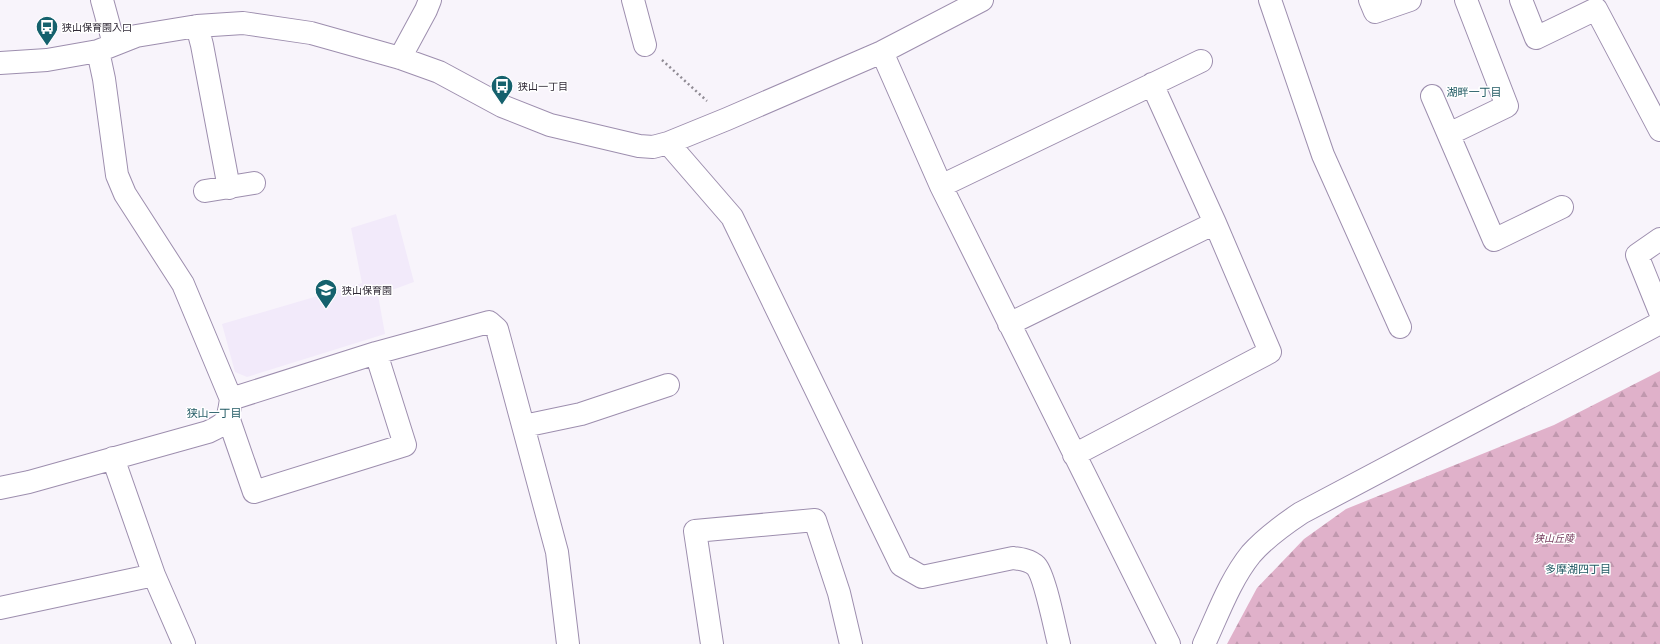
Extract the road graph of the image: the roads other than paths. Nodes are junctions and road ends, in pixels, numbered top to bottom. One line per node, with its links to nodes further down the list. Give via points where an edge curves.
1 (102, 0): 12 (street)
2 (430, 0): 14 (street)
3 (633, 0): 11 (street)
4 (1270, 0): 32 (street, via 1323,155)
5 (1370, 0): 6 (street, via 1375,12)
6 (1410, 0)
7 (1466, 0): 20 (street, via 1507,106)
8 (1521, 0): 19 (street, via 1536,38 1596,9)
9 (978, 1): 13 (street)
10 (198, 26): 12 (street, via 136,36); 14 (street, via 243,23 311,33); 24 (street)
11 (645, 45)
12 (106, 47): 16 (street, via 48,60); 35 (street, via 104,79 117,175 125,194 183,284)
13 (882, 52): 21 (street); 23 (street)
14 (400, 58): 21 (street, via 439,72 502,106 550,124 638,146 653,147)
15 (1201, 61): 17 (street)
16 (0, 63)
17 (1152, 84): 23 (street); 27 (street)
18 (1432, 96): 20 (street)
19 (1660, 130)
20 (1449, 134): 26 (street, via 1494,240)
21 (668, 143): 46 (street, via 732,217 901,565 922,577 1013,558 1027,560 1036,567 1043,582)
22 (254, 183): 24 (street)
23 (942, 186): 31 (street)
24 (229, 188): 25 (street)
25 (205, 191)
26 (1562, 207)
27 (1215, 223): 31 (street); 37 (street, via 1270,352)
28 (1660, 239): 29 (street, via 1636,255)
29 (1660, 312)
30 (1660, 323): 48 (street, via 1301,513 1252,554 1238,572)
31 (1009, 324): 37 (street)
32 (1400, 327)
33 (376, 353): 35 (street); 35 (street, via 405,445 254,492); 36 (street, via 489,322 497,329)
34 (668, 385): 36 (street, via 581,414)
35 (230, 408): 38 (street, via 220,427)
36 (524, 426): 43 (street, via 557,552)
37 (1074, 455): 47 (street)
38 (113, 458): 39 (street); 40 (street)
39 (0, 488)
40 (154, 575): 41 (street); 42 (street)
41 (0, 608)
42 (184, 644)
43 (568, 644)
44 (712, 644): 45 (street, via 695,531 815,520 840,594)
45 (851, 644)
46 (1059, 644)
47 (1169, 644)
48 (1204, 644)

